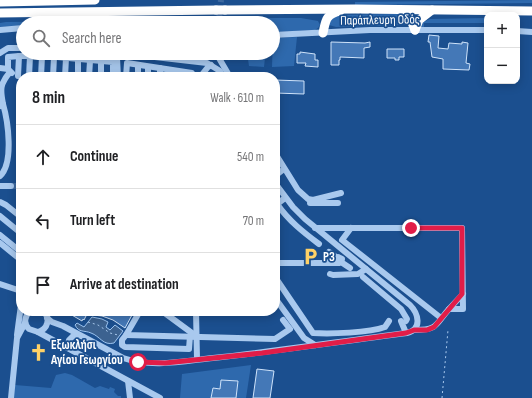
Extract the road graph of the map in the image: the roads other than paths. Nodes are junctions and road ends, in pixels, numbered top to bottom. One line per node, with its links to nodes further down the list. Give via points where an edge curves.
1 (95, 0): 2 (highway)
2 (0, 2)
3 (356, 9): 5 (highway); 6 (highway); 19 (highway, via 336,12 328,17)
4 (130, 10): 5 (highway); 9 (highway); 10 (highway, via 119,14)
5 (307, 10): 19 (highway, via 320,20)
6 (400, 10): 7 (highway); 15 (highway, via 412,20)
7 (432, 10): 8 (highway); 15 (highway, via 419,20)
8 (532, 11)
9 (0, 13)
10 (91, 16)
11 (16, 18): 12 (highway)
12 (0, 19)
13 (16, 29): 14 (street)
14 (0, 30)
15 (415, 30): 16 (street, Παράπλευρη Οδός); 19 (street, Παράπλευρη Οδός)
16 (484, 30)
17 (520, 31): 18 (street)
18 (532, 32)
19 (323, 33): 20 (street, Παράπλευρη Οδός)
20 (280, 35)
21 (16, 48): 22 (street, via 8,48)
22 (0, 53)
23 (16, 56): 42 (street, via 8,57)
24 (19, 60): 44 (street)
25 (30, 60): 45 (street)
26 (42, 60): 46 (street)
27 (54, 60): 47 (street)
28 (66, 60): 48 (street)
29 (78, 60): 49 (street)
30 (90, 60): 35 (street); 50 (street)
31 (117, 60): 53 (street)
32 (122, 60): 54 (street)
33 (184, 60): 36 (street)
34 (220, 60): 63 (street)
35 (101, 61): 51 (street); 52 (street, via 113,62)
36 (201, 62): 38 (street); 60 (street)
37 (138, 65): 39 (street); 55 (street, via 127,63); 56 (street)
38 (211, 65): 61 (street); 62 (street)
39 (148, 67): 41 (street); 57 (street)
40 (0, 68): 42 (street)
41 (160, 68): 43 (street); 58 (street)
42 (9, 70): 64 (street); 65 (street, via 1,87)
43 (171, 70): 59 (street)
44 (19, 72)
45 (29, 72)
46 (41, 72)
47 (53, 72)
48 (65, 72)
49 (78, 72)
50 (89, 72)
51 (101, 72)
52 (113, 72)
53 (118, 72)
54 (120, 72)
55 (126, 72)
56 (138, 72)
57 (148, 72)
58 (160, 72)
59 (178, 72)
60 (202, 72)
61 (204, 72)
62 (220, 72)
63 (227, 72)
64 (16, 75)
65 (2, 105): 67 (street)
66 (0, 120): 67 (street)
67 (7, 120): 69 (street)
68 (0, 132): 69 (street)
69 (8, 132): 71 (street)
70 (0, 144): 71 (street)
71 (8, 144): 73 (street)
72 (0, 155): 73 (street)
73 (7, 155): 76 (street)
74 (280, 161): 75 (street)
75 (283, 166): 77 (street); 78 (street); 83 (street)
76 (3, 167): 79 (street, via 5,171)
77 (280, 167)
78 (280, 170)
79 (0, 176)
80 (0, 186): 81 (street)
81 (11, 186)
82 (280, 190): 85 (street)
83 (298, 190): 84 (street, via 313,200); 88 (street, via 302,199 311,203)
84 (341, 193)
85 (285, 198): 86 (street); 92 (street)
86 (280, 201)
87 (0, 202): 90 (street)
88 (338, 203)
89 (280, 209): 97 (street, via 296,227)
90 (16, 213)
91 (0, 216): 94 (street)
92 (315, 228): 93 (street); 102 (street)
93 (351, 228): 112 (street, via 462,228); 122 (street, via 342,240)
94 (16, 229)
95 (0, 235): 98 (street)
96 (0, 242): 100 (street)
97 (319, 244)
98 (16, 248)
99 (329, 252): 101 (street)
100 (16, 256)
101 (336, 257): 103 (street, via 341,258); 105 (street)
102 (356, 261): 107 (street); 107 (street, via 357,270 330,274 358,274)
103 (341, 262): 105 (street); 106 (street)
104 (280, 263): 105 (street)
105 (326, 263)
106 (350, 268)
107 (366, 269): 130 (street, via 414,308 418,320)
108 (363, 278): 130 (street, via 401,309)
109 (0, 284): 111 (street)
110 (280, 284): 124 (street, via 313,333 376,330 385,327)
111 (16, 289)
112 (462, 294): 114 (street); 114 (street, via 462,309)
113 (280, 305): 129 (street)
114 (449, 309): 122 (street)
115 (20, 316): 132 (street)
116 (26, 316): 125 (street)
117 (46, 316): 127 (street)
118 (50, 316): 126 (street)
119 (140, 316): 131 (street)
120 (168, 316): 134 (street)
121 (195, 316): 134 (street)
122 (441, 318): 130 (street, via 434,327)
123 (283, 320): 134 (street, via 290,329 275,339)
124 (389, 321)
125 (25, 323): 128 (street); 132 (street)
126 (58, 324): 127 (street); 133 (street)
127 (45, 327): 128 (street); 135 (street)
128 (35, 332): 132 (street); 135 (street)
129 (300, 332): 136 (street); 137 (street, via 301,342)
130 (410, 332): 136 (street)
131 (123, 335): 134 (street); 134 (street, via 122,345 125,347 172,349 190,349)
132 (18, 336): 141 (street)
133 (81, 336): 138 (street, via 73,336 69,340 68,345); 139 (street, via 133,362)
134 (193, 336): 139 (street)
135 (53, 340): 138 (street)
136 (315, 345): 137 (street)
137 (297, 347): 139 (street)
138 (74, 351): 140 (street)
139 (197, 360)
140 (128, 381): 142 (street); 143 (street)
141 (11, 398)
142 (130, 398)
143 (160, 398)

